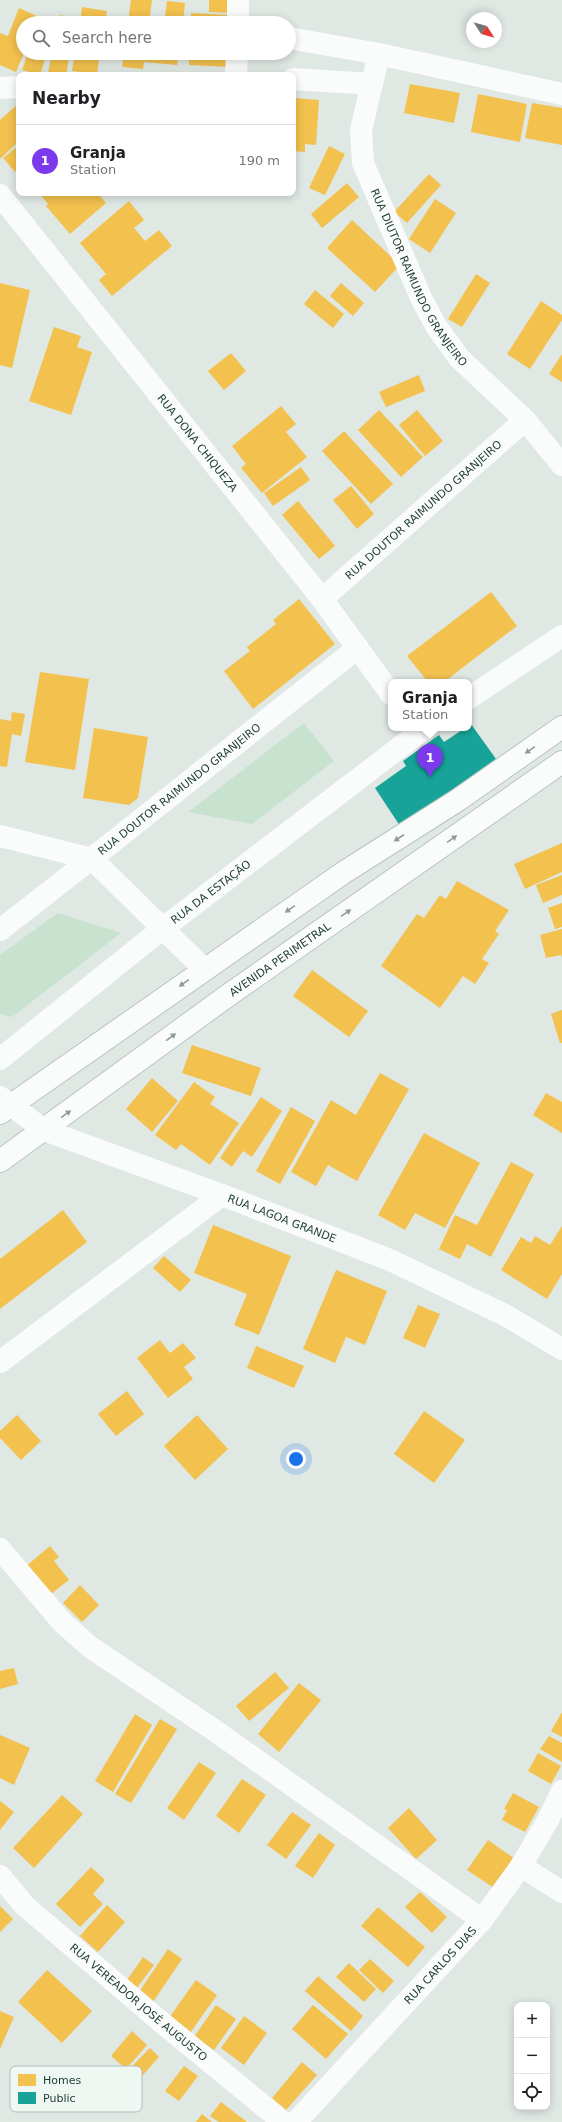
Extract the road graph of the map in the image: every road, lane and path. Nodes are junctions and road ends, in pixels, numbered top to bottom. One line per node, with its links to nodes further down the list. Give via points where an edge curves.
1 (238, 0): 2 (street)
2 (238, 16)
3 (296, 39): 4 (street)
4 (379, 54): 8 (street, RUA DIUTOR RAIMUNDO GRANJEIRO); 11 (street)
5 (237, 60): 6 (street)
6 (236, 72)
7 (296, 79): 8 (street)
8 (372, 84): 13 (street, RUA DIUTOR RAIMUNDO GRANJEIRO, via 360,130 362,163 422,300 436,326 459,358)
9 (16, 87): 10 (street)
10 (0, 88)
11 (562, 94)
12 (0, 195): 15 (street, RUA DONA CHIQUEZA)
13 (525, 420): 14 (street, RUA DIUTOR RAIMUNDO GRANJEIRO); 15 (street, RUA DOUTOR RAIMUNDO GRANJEIRO)
14 (562, 465)
15 (322, 599): 17 (street, RUA DONA CHIQUEZA)
16 (562, 636): 19 (street)
17 (358, 648): 18 (street, RUA DONA CHIQUEZA); 26 (street, RUA DOUTOR RAIMUNDO GRANJEIRO, via 203,768)
18 (388, 690)
19 (472, 696)
20 (562, 727): 23 (street, one-way to 23)
21 (416, 731): 27 (street, RUA DA ESTAÇÃO)
22 (562, 762): 24 (street, AVENIDA PERIMETRAL)
23 (458, 800): 24 (street); 29 (street, one-way to 29, via 343,873)
24 (474, 824): 32 (street, AVENIDA PERIMETRAL, one-way to 24, via 230,994)
25 (0, 836): 26 (street)
26 (92, 859): 27 (street); 28 (street, RUA DOUTOR RAIMUNDO GRANJEIRO)
27 (162, 929): 29 (street); 30 (street, RUA DA ESTAÇÃO)
28 (0, 930)
29 (204, 969): 31 (street, one-way to 31)
30 (0, 1059)
31 (4, 1105): 32 (street, RUA LAGOA GRANDE)
32 (44, 1130): 33 (street, AVENIDA PERIMETRAL); 34 (street, RUA LAGOA GRANDE)
33 (0, 1161)
34 (222, 1195): 35 (street, RUA LAGOA GRANDE, via 390,1260 505,1315); 36 (street)
35 (562, 1349)
36 (0, 1362)
37 (0, 1549): 42 (street, via 62,1622 90,1647 220,1734)
38 (562, 1791): 39 (street, RUA CARLOS DIAS)
39 (521, 1866): 41 (street); 42 (street, RUA CARLOS DIAS)
40 (0, 1876): 43 (street, RUA VEREADOR JOSÉ AUGUSTO, via 25,1906)
41 (562, 1892)
42 (482, 1920): 44 (street, RUA CARLOS DIAS)
43 (283, 2122)
44 (296, 2122)

